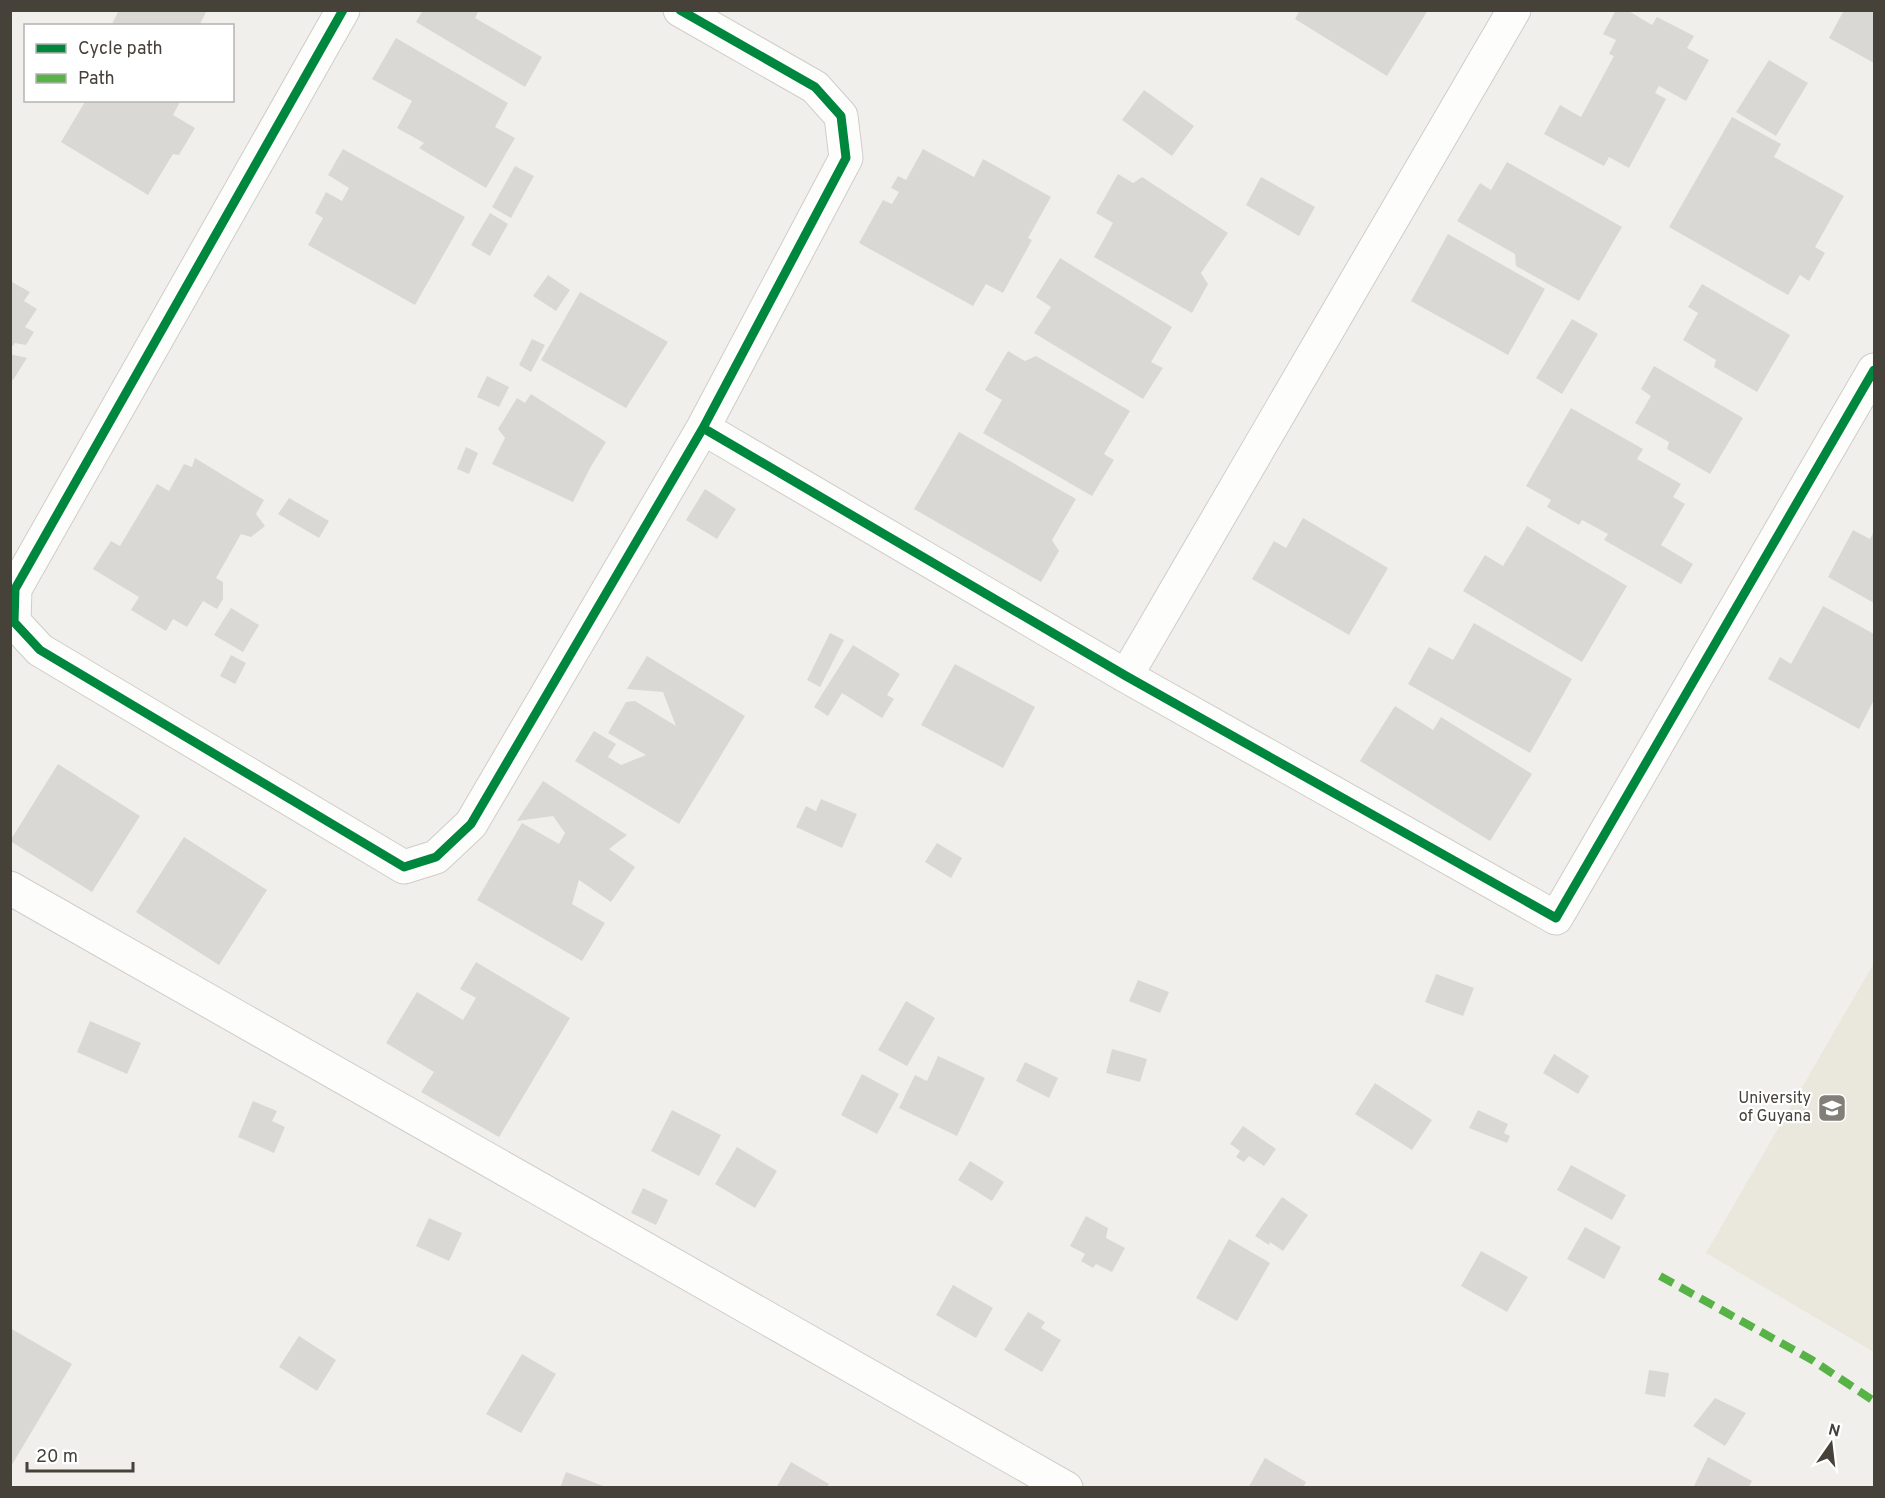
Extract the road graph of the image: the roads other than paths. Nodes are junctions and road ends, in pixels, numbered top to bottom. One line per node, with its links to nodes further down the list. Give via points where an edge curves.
1 (343, 10): 5 (street, via 15,589 14,622 40,650 404,867 436,857 471,824)
2 (680, 10): 5 (street, via 815,87 842,116 846,158)
3 (1514, 10): 6 (street)
4 (1875, 370): 6 (street, via 1556,918)
5 (703, 428): 6 (street)
6 (1126, 676)
7 (10, 888): 8 (street)
8 (1066, 1488)

